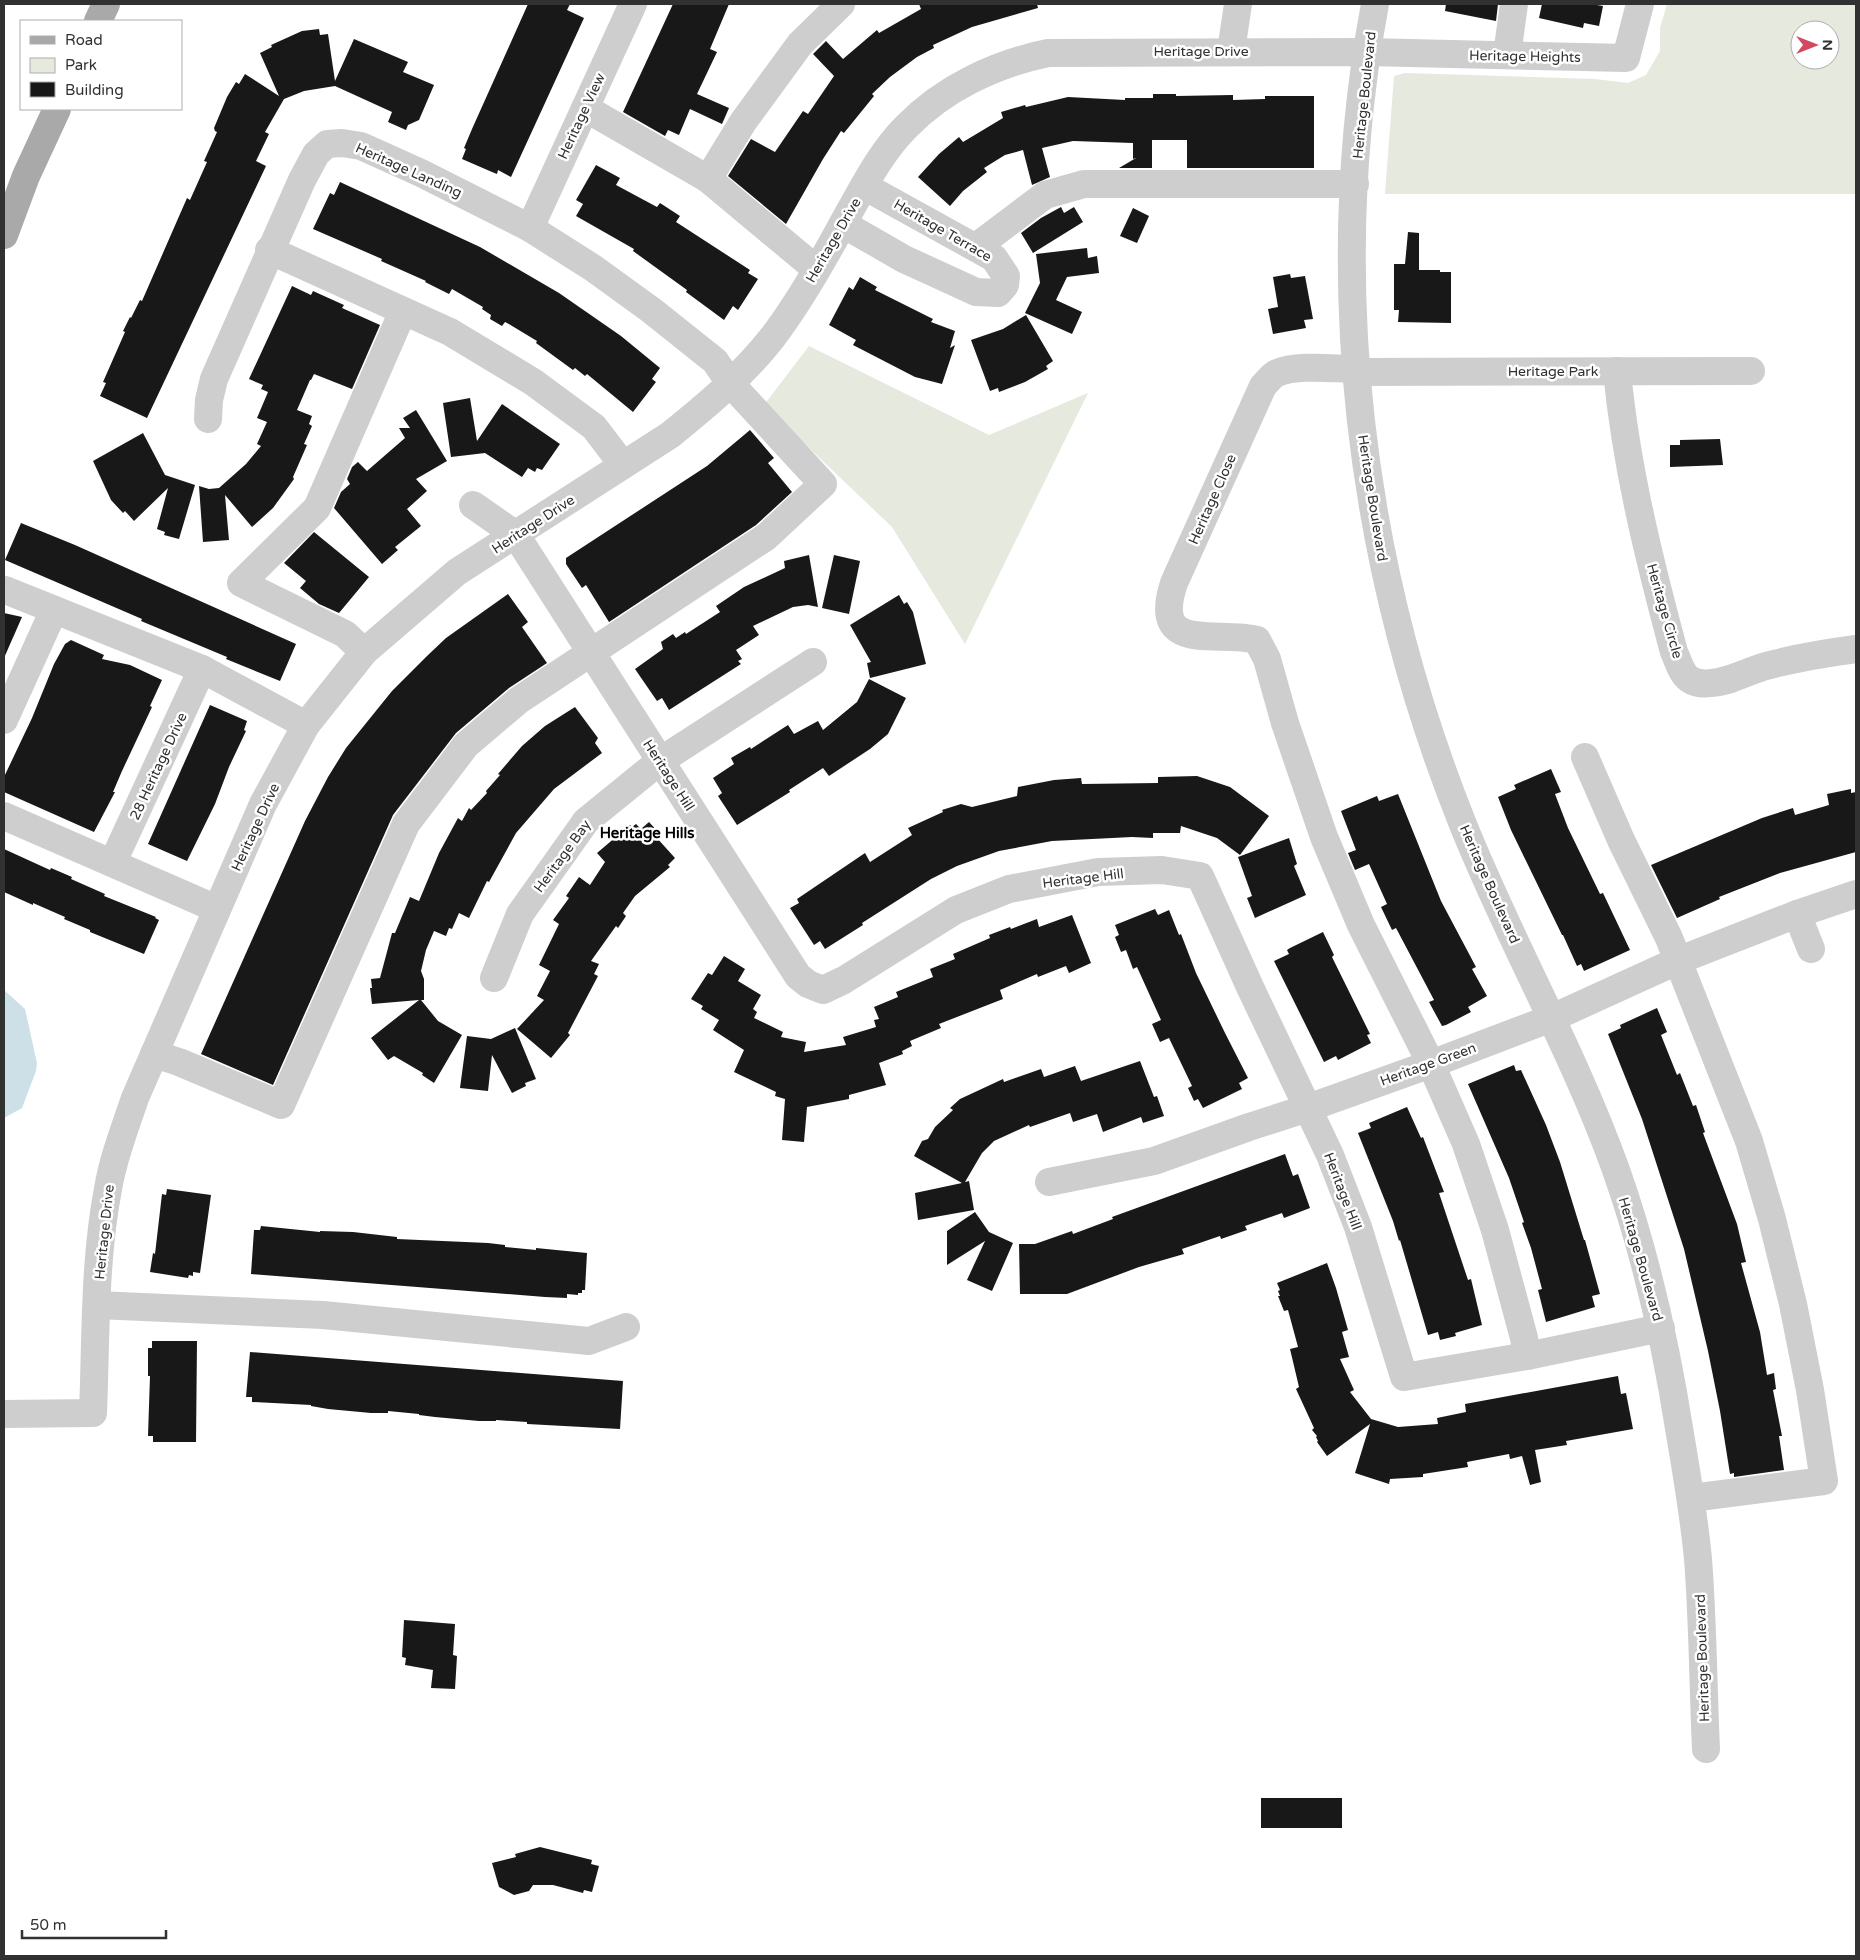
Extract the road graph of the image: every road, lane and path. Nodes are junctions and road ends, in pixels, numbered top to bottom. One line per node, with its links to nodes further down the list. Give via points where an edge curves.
1 (106, 4): 8 (main road)
2 (633, 4): 12 (street, Heritage View)
3 (841, 4): 15 (street, via 800,44 743,122)
4 (1238, 4): 9 (street)
5 (1375, 4): 10 (street, Heritage Boulevard)
6 (1514, 4): 11 (street)
7 (1640, 4): 11 (street, Heritage Heights, via 1626,58)
8 (98, 20)
9 (1232, 51): 10 (street, Heritage Drive); 17 (street, Heritage Drive, via 1048,53 977,75 935,102 905,128)
10 (1367, 52): 11 (street, Heritage Heights); 16 (street, Heritage Boulevard)
11 (1507, 55)
12 (585, 108): 15 (street); 20 (street, Heritage View)
13 (57, 110): 14 (main road)
14 (26, 176): 18 (main road); 21 (main road)
15 (708, 179): 24 (street)
16 (1355, 184): 22 (street, via 1084,184 1045,195); 26 (street, Heritage Boulevard, via 1352,264)
17 (864, 186): 19 (street, Heritage Drive); 22 (street, Heritage Terrace)
18 (4, 210)
19 (843, 224): 22 (street, Heritage Terrace, via 904,259 976,292 998,293 1005,285 1006,276 994,258); 24 (street, Heritage Drive)
20 (530, 228): 23 (street, Heritage Landing, via 361,146 327,144 310,163); 29 (street, Heritage Landing, via 593,268 681,332 715,361)
21 (4, 235)
22 (976, 248)
23 (270, 250): 25 (street); 30 (street, Heritage Landing, via 214,379)
24 (816, 269): 29 (street, Heritage Drive, via 772,338)
25 (403, 310): 31 (street, via 450,332 532,382 594,427); 37 (street, via 317,508 241,583 344,634)
26 (1356, 370): 27 (street, Heritage Park); 53 (street, Heritage Boulevard, via 1379,547 1416,694 1462,823); 55 (street, Heritage Close, via 1287,370 1277,373 1263,386 1174,583 1169,607 1177,628 1193,635 1257,640 1267,659 1324,837 1361,925)
27 (1617, 371): 28 (street, Heritage Park); 36 (street, Heritage Circle, via 1637,504 1674,652 1688,678 1699,683 1711,683 1766,666)
28 (1750, 371)
29 (730, 383): 31 (street, Heritage Drive, via 670,435); 38 (street, Heritage Landing, via 824,484 766,537)
30 (208, 419)
31 (623, 465): 33 (street, Heritage Drive)
32 (473, 505): 33 (street, Heritage Hill)
33 (516, 535): 37 (street, Heritage Drive, via 457,572); 38 (street, Heritage Hill)
34 (5, 590): 35 (street)
35 (54, 610): 40 (street); 41 (street)
36 (1856, 649)
37 (364, 652): 42 (street, Heritage Drive)
38 (590, 654): 44 (street, Heritage Hill); 54 (street, via 519,700 466,745 406,824 281,1105)
39 (813, 662): 44 (street, Heritage Bay)
40 (202, 669): 42 (street); 46 (street, 28 Heritage Drive)
41 (4, 720)
42 (306, 725): 48 (street, Heritage Drive, via 263,804)
43 (1585, 757): 51 (street)
44 (660, 761): 52 (street, Heritage Bay, via 586,821 520,914); 56 (street, Heritage Hill, via 798,976 823,990 956,910 1009,889 1098,872 1162,870 1200,876)
45 (4, 816): 46 (street)
46 (113, 862): 48 (street)
47 (1856, 894): 49 (street, Heritage Green)
48 (217, 909): 54 (street, Heritage Drive)
49 (1797, 914): 50 (street); 51 (street, Heritage Green)
50 (1810, 949)
51 (1677, 961): 53 (street, Heritage Green); 63 (street, via 1749,1141 1772,1219 1793,1304 1824,1481)
52 (494, 978)
53 (1552, 1018): 55 (street, Heritage Green); 60 (street, Heritage Boulevard, via 1616,1171)
54 (154, 1054): 58 (street, Heritage Drive, via 135,1098 108,1188 101,1230)
55 (1431, 1064): 56 (street, Heritage Green); 61 (street, via 1466,1144 1495,1230)
56 (1308, 1108): 57 (street, Heritage Green, via 1154,1162); 61 (street, Heritage Hill, via 1358,1227 1404,1377)
57 (1049, 1182)
58 (97, 1305): 59 (street, via 323,1315 589,1341); 62 (street, Heritage Drive, via 93,1413)
59 (626, 1327)
60 (1661, 1328): 61 (street, Heritage Hill); 63 (street, Heritage Boulevard)
61 (1527, 1356)
62 (4, 1414)
63 (1691, 1498): 64 (street, Heritage Boulevard, via 1698,1562)
64 (1706, 1749)

